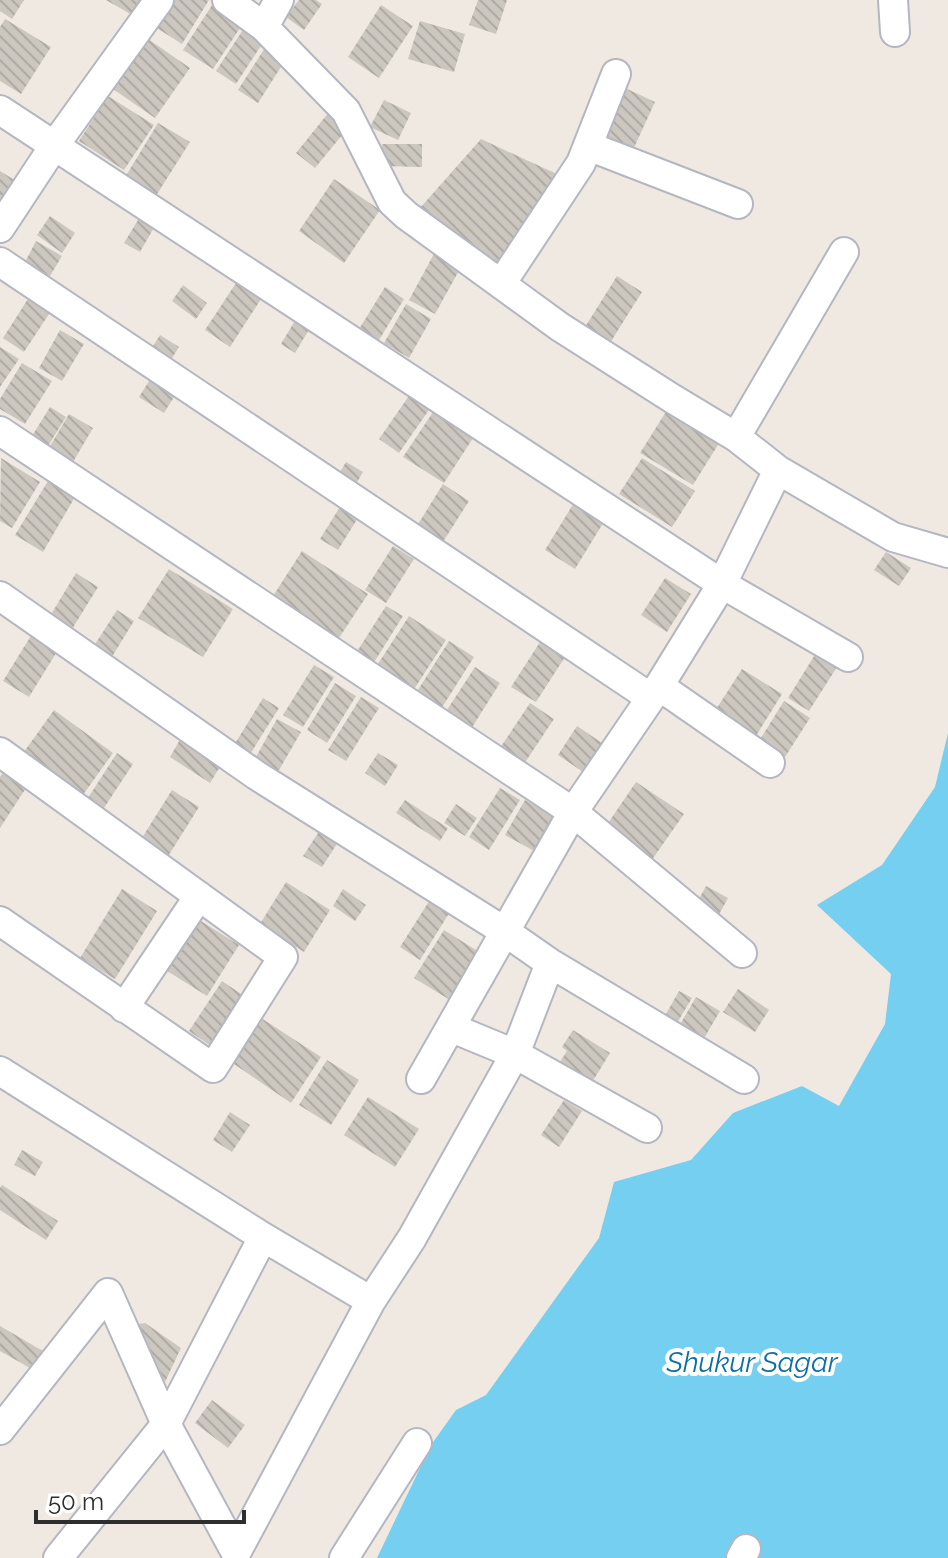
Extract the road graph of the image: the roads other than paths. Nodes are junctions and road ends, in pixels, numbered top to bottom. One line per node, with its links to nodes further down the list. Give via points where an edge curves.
1 (159, 0): 9 (street)
2 (227, 0): 5 (street)
3 (279, 0): 5 (street)
4 (893, 0): 6 (street)
5 (264, 27): 15 (street, via 346,111 392,202)
6 (895, 32)
7 (616, 74): 10 (street)
8 (0, 110): 9 (street)
9 (54, 146): 12 (street); 20 (street)
10 (588, 146): 11 (street); 15 (street)
11 (738, 204)
12 (0, 228)
13 (844, 252): 17 (street)
14 (0, 262): 23 (street)
15 (501, 284): 17 (street)
16 (0, 431): 26 (street)
17 (736, 437): 18 (street)
18 (778, 470): 19 (street, via 893,537); 20 (street)
19 (948, 553)
20 (722, 584): 22 (street); 23 (street)
21 (0, 596): 29 (street, via 256,775)
22 (848, 657)
23 (655, 692): 25 (street); 26 (street)
24 (0, 752): 27 (street)
25 (770, 763)
26 (573, 812): 29 (street); 30 (street)
27 (199, 896): 32 (street); 32 (street, via 283,957 213,1068)
28 (0, 921): 32 (street)
29 (504, 931): 31 (street); 33 (street)
30 (742, 953)
31 (550, 963): 34 (street); 37 (street)
32 (124, 1008)
33 (452, 1028): 34 (street); 36 (street)
34 (515, 1054): 38 (street); 40 (street)
35 (0, 1071): 39 (street)
36 (421, 1079)
37 (744, 1079)
38 (647, 1128)
39 (263, 1237): 40 (street); 41 (street)
40 (371, 1301): 44 (street)
41 (166, 1424): 42 (street, via 108,1293); 44 (street); 45 (street)
42 (0, 1430)
43 (417, 1443): 46 (street)
44 (234, 1555)
45 (58, 1558)
46 (344, 1558)

